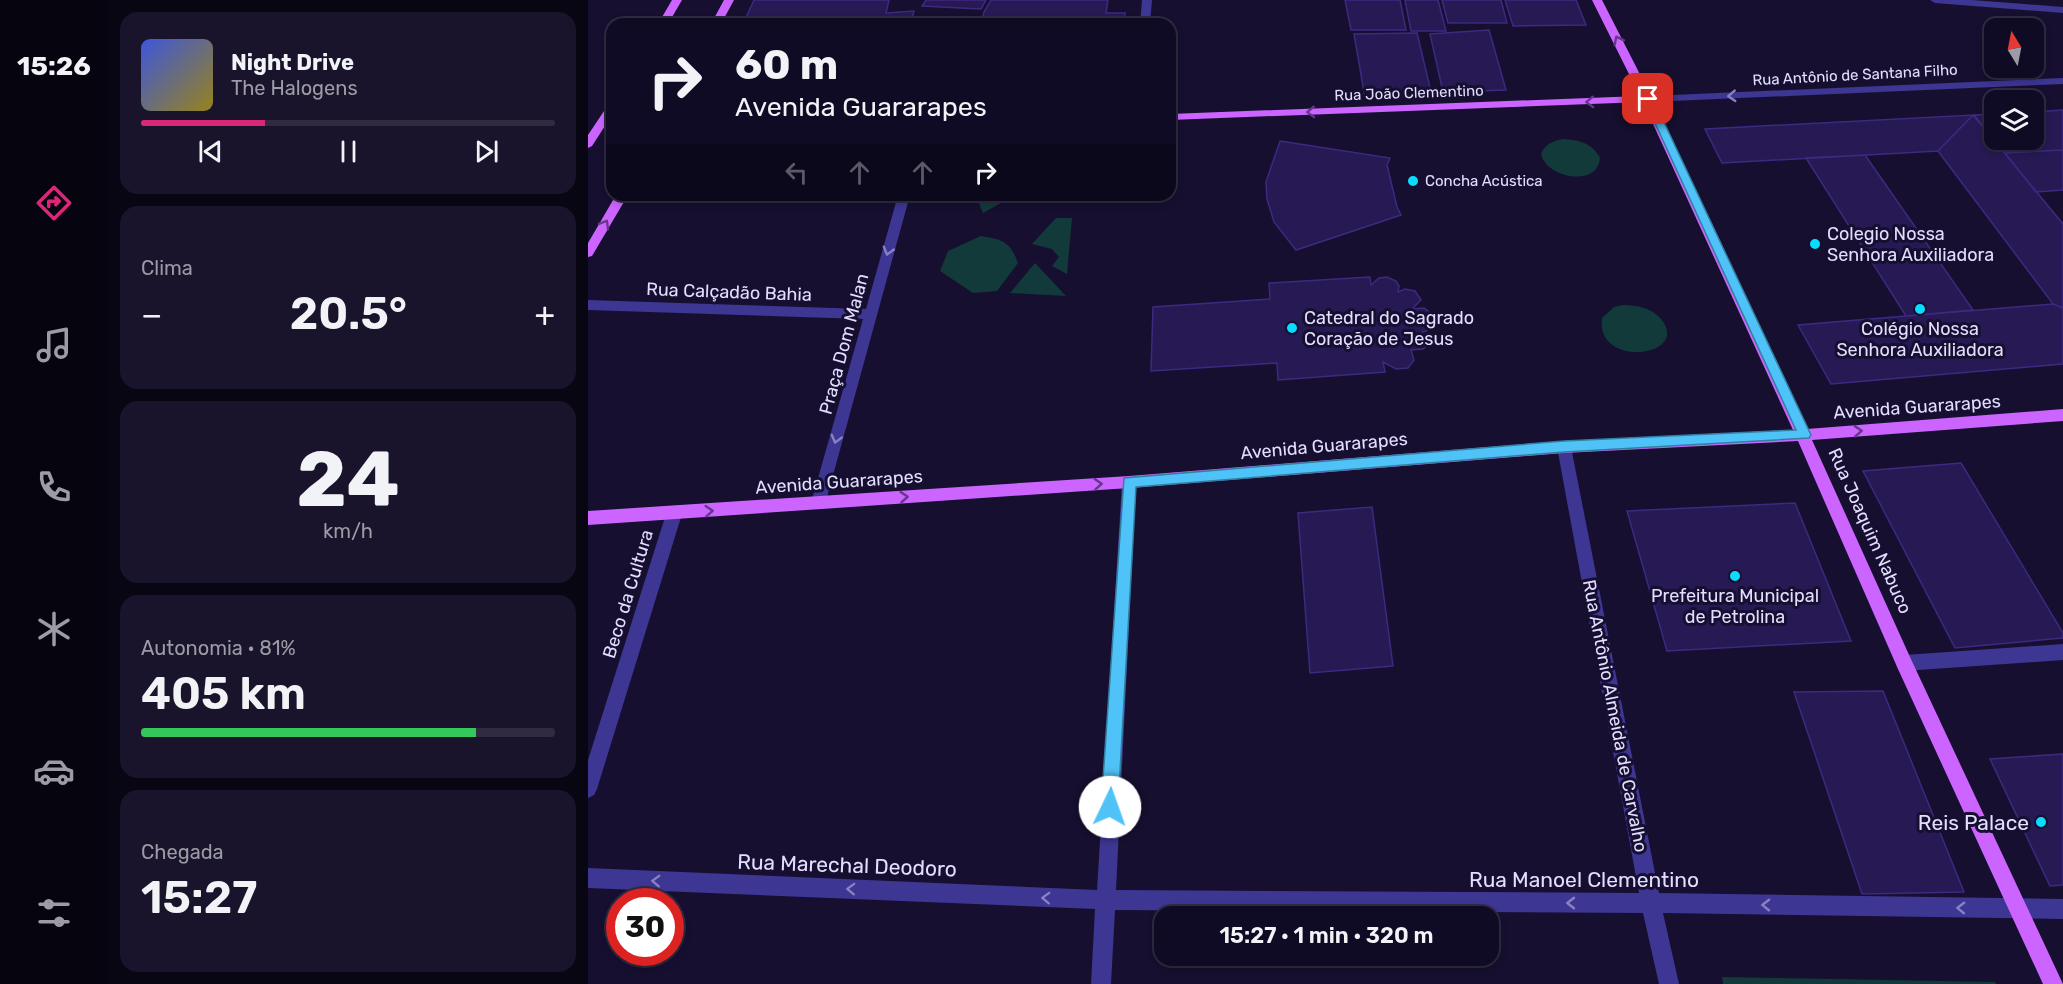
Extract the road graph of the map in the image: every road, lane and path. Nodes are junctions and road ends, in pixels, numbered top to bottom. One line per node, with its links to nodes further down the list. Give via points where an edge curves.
1 (677, 0): 7 (main road)
2 (729, 0): 8 (main road)
3 (1148, 0): 9 (street)
4 (1597, 0): 11 (main road, Rua Joaquim Nabuco, one-way to 4)
5 (1935, 0): 6 (street)
6 (2063, 10)
7 (666, 18)
8 (719, 18)
9 (1146, 18)
10 (2063, 81): 11 (street, Rua Antônio de Santana Filho, one-way to 11)
11 (1648, 99): 13 (main road, Rua João Clementino, one-way to 13); 22 (main road, Rua Joaquim Nabuco)
12 (606, 115): 15 (main road)
13 (1176, 117)
14 (606, 136): 15 (main road)
15 (590, 137)
16 (618, 201): 18 (main road, one-way to 16)
17 (902, 201): 20 (street, Praça Dom Malan, one-way to 20)
18 (588, 253)
19 (588, 305): 20 (street, Rua Calçadão Bahia)
20 (870, 314): 25 (street, Praça Dom Malan, one-way to 25)
21 (2063, 415): 22 (main road, Avenida Guararapes, one-way to 21)
22 (1804, 435): 23 (main road, Avenida Guararapes); 29 (main road, Rua Joaquim Nabuco)
23 (1564, 447): 24 (main road, Avenida Guararapes); 33 (street, Rua Antônio Almeida de Carvalho)
24 (1129, 482): 25 (main road, Avenida Guararapes, one-way to 24); 32 (street)
25 (819, 502): 26 (main road, Avenida Guararapes, one-way to 25)
26 (674, 514): 27 (main road, Avenida Guararapes); 30 (street, Beco da Cultura)
27 (588, 518)
28 (2063, 652): 29 (street)
29 (1904, 663): 34 (main road, Rua Joaquim Nabuco)
30 (588, 789)
31 (588, 878): 32 (street, Rua Marechal Deodoro, one-way to 31)
32 (1104, 900): 33 (street, Rua Manoel Clementino, one-way to 32); 36 (street)
33 (1651, 903): 34 (street, Rua Manoel Clementino, one-way to 33); 37 (street, Rua Antônio Almeida de Carvalho)
34 (2020, 909): 35 (street, Rua Manoel Clementino); 38 (main road, Rua Joaquim Nabuco)
35 (2063, 909)
36 (1101, 984)
37 (1669, 984)
38 (2054, 984)

